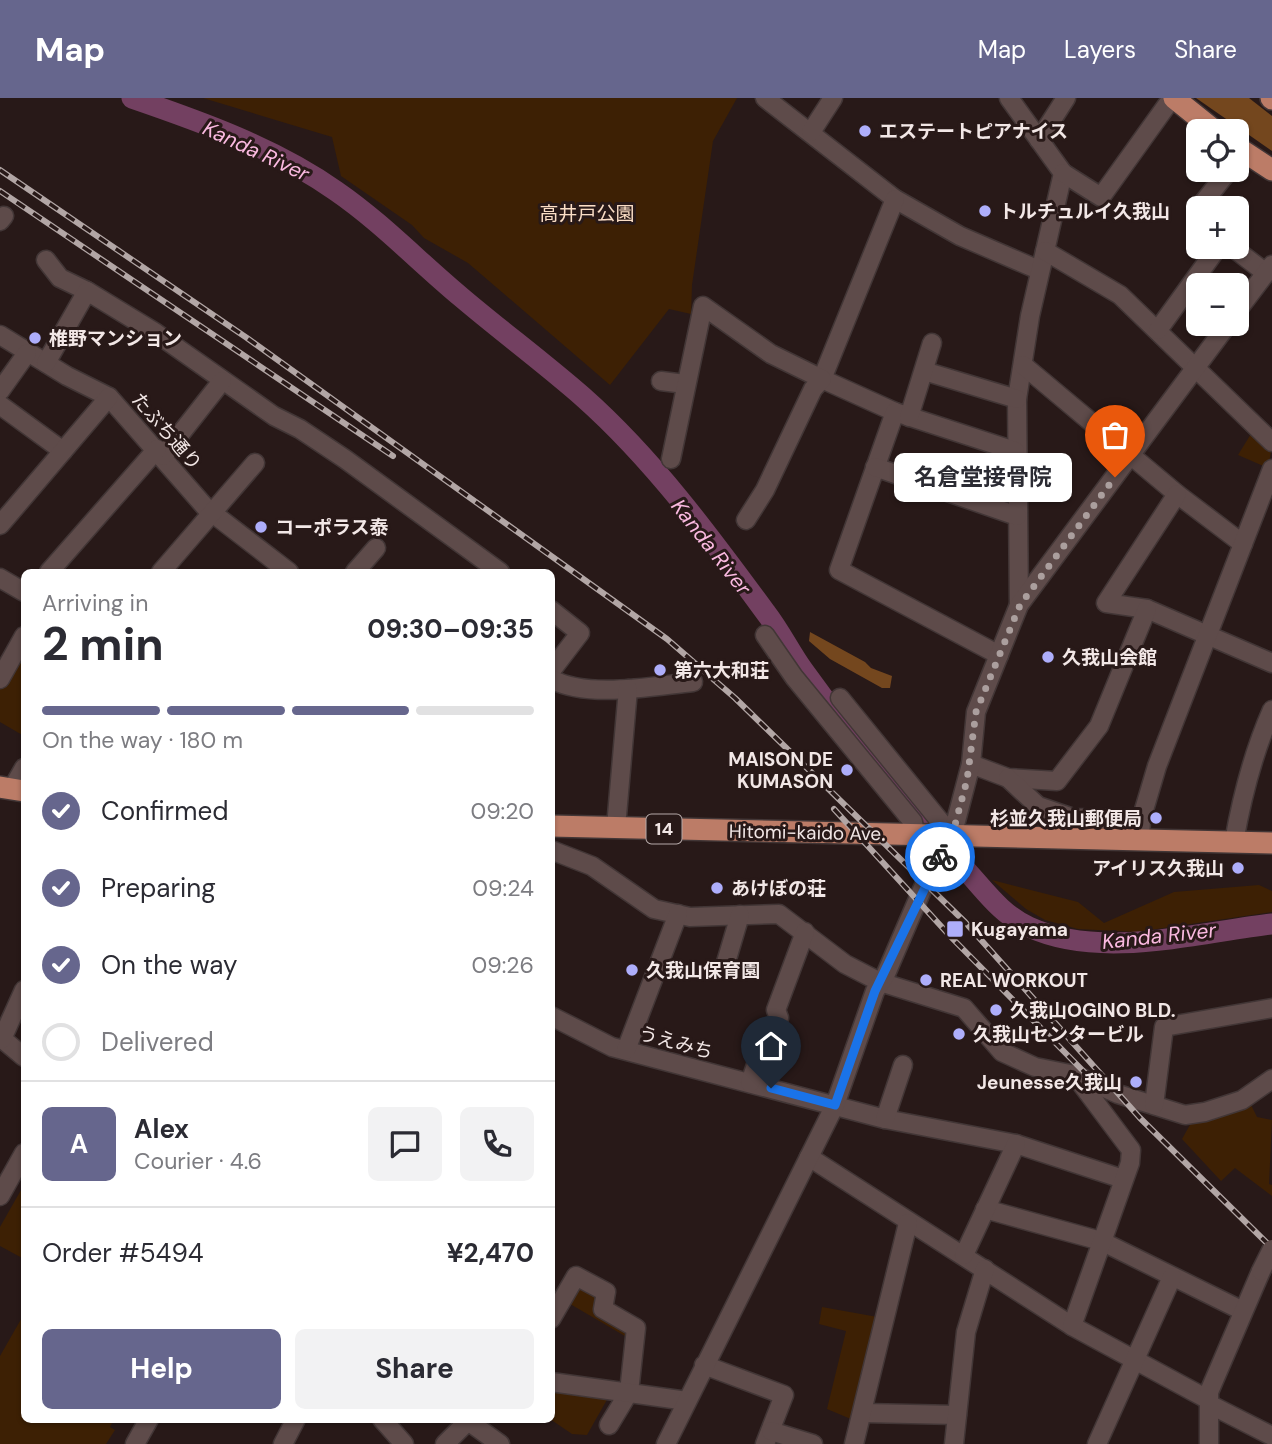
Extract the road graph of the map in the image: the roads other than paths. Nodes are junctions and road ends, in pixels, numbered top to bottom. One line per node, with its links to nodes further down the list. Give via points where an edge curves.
1 (833, 98): 7 (street)
2 (1009, 98): 8 (street)
3 (1066, 98): 8 (street)
4 (1173, 98): 6 (main road); 11 (street, via 1101,197)
5 (767, 99): 7 (street)
6 (1200, 119)
7 (811, 132): 14 (street)
8 (1039, 140): 11 (street)
9 (1249, 157): 10 (main road)
10 (1272, 170)
11 (1063, 173): 15 (street)
12 (1220, 182): 13 (street)
13 (1209, 196)
14 (895, 199): 20 (street, via 960,236); 32 (street)
15 (1045, 251): 20 (street); 23 (street, via 1121,295)
16 (1249, 257): 19 (street)
17 (1209, 259): 23 (street)
18 (46, 260): 21 (street, via 60,278)
19 (1269, 269): 22 (street)
20 (1040, 270): 29 (street)
21 (87, 291): 28 (street); 34 (street)
22 (1249, 295)
23 (1158, 330): 30 (street)
24 (0, 335): 27 (street, たぶち通り)
25 (1219, 336): 30 (street)
26 (932, 343): 31 (street)
27 (27, 353): 28 (street, たぶち通り); 36 (street)
28 (46, 363): 37 (street, たぶち通り)
29 (1023, 365): 38 (street); 45 (street)
30 (1195, 367): 41 (street); 45 (street)
31 (924, 371): 38 (street); 40 (street)
32 (822, 379): 35 (street, via 771,354 703,306); 40 (street); 54 (street)
33 (661, 380): 35 (street)
34 (222, 381): 44 (street); 61 (street, via 345,459)
35 (685, 384): 46 (street)
36 (0, 391)
37 (108, 397): 42 (street); 44 (street, たぶち通り)
38 (1017, 399): 43 (street)
39 (0, 405): 42 (street)
40 (902, 414): 43 (street); 48 (street)
41 (1272, 442)
42 (63, 451): 52 (street)
43 (1015, 451): 53 (street)
44 (160, 453): 51 (street, たぶち通り, via 189,490); 58 (street)
45 (1130, 455): 50 (street); 64 (street)
46 (671, 459)
47 (256, 463): 51 (street)
48 (875, 467): 53 (street); 70 (street, via 839,570)
49 (1272, 469): 55 (street)
50 (1177, 494): 55 (street); 65 (street, via 1107,596 1106,603)
51 (214, 512): 57 (street, たぶち通り); 59 (street)
52 (4, 513)
53 (1017, 516): 64 (street)
54 (746, 520)
55 (1243, 544): 67 (street)
56 (376, 548): 60 (street)
57 (272, 566)
58 (52, 569)
59 (164, 569)
60 (358, 569)
61 (496, 569)
62 (0, 578): 63 (street)
63 (21, 590)
64 (1020, 605): 70 (street)
65 (1147, 609): 67 (street); 81 (street, via 1099,726 1057,781)
66 (555, 613): 72 (street, via 580,633)
67 (1209, 634): 71 (street); 85 (street, via 1157,766)
68 (765, 635): 88 (street, via 913,822)
69 (21, 641): 73 (street)
70 (999, 655): 79 (street, via 976,712)
71 (1272, 663)
72 (555, 666)
73 (0, 679)
74 (555, 681): 76 (street)
75 (693, 682): 76 (street)
76 (628, 689): 84 (street)
77 (840, 698): 88 (street)
78 (1272, 710): 86 (street, via 1243,791)
79 (971, 764): 81 (street); 88 (street)
80 (21, 773): 82 (street)
81 (1008, 778): 85 (street, via 1038,806 1073,818)
82 (12, 789)
83 (555, 826): 84 (main road, Hitomi-kaido Ave. / 14)
84 (616, 827): 88 (main road, Hitomi-kaido Ave. / 14)
85 (1141, 829): 86 (main road, Hitomi-kaido Ave. / 14); 88 (main road, Hitomi-kaido Ave. / 14)
86 (1234, 842): 87 (main road, Hitomi-kaido Ave. / 14)
87 (1272, 843)
88 (939, 845): 94 (street)
89 (555, 852): 90 (street, via 592,866 654,909)
90 (678, 914): 91 (street); 99 (street)
91 (740, 915): 92 (street, via 779,914); 93 (street)
92 (805, 932): 94 (street, via 845,964); 104 (street, via 776,1010 779,1018 766,1035)
93 (724, 969)
94 (880, 982): 102 (street, via 954,1003 975,1017 1002,1052); 105 (street)
95 (21, 996): 98 (street)
96 (1272, 1008): 106 (street, via 1164,1027)
97 (555, 1025): 99 (street, うえみち)
98 (1, 1038): 100 (street)
99 (626, 1050): 104 (street, うえみち)
100 (21, 1055)
101 (903, 1065): 107 (street)
102 (1074, 1075): 106 (street); 111 (street, via 1131,1150)
103 (1272, 1079): 106 (street, via 1242,1100 1205,1112 1185,1115)
104 (750, 1083): 105 (street, うえみち)
105 (835, 1105): 107 (street, うえみち); 109 (street)
106 (1154, 1105)
107 (885, 1119): 108 (street, うえみち)
108 (1016, 1144): 111 (street, うえみち); 113 (street)
109 (809, 1157): 114 (street); 124 (street)
110 (21, 1158): 112 (street)
111 (1123, 1179): 115 (street)
112 (0, 1196)
113 (985, 1209): 115 (street); 117 (street)
114 (908, 1223): 117 (street); 129 (street)
115 (1101, 1241): 119 (street); 122 (street)
116 (1272, 1249): 120 (street, bridge)
117 (964, 1255): 118 (street)
118 (985, 1269): 122 (street); 130 (street, via 966,1332)
119 (1172, 1277): 120 (street); 123 (street)
120 (1243, 1311): 128 (street)
121 (555, 1312): 126 (street, via 576,1276 606,1292 603,1309 636,1328)
122 (1072, 1326): 123 (street)
123 (1136, 1362): 128 (street); 148 (street)
124 (705, 1365): 127 (street); 138 (street, via 784,1395)
125 (555, 1383): 126 (street)
126 (629, 1392): 127 (street); 136 (street)
127 (687, 1401): 144 (street)
128 (1209, 1402): 137 (street); 149 (street)
129 (864, 1413): 130 (street); 146 (street)
130 (957, 1415): 147 (street)
131 (147, 1423): 140 (street)
132 (294, 1423): 141 (street)
133 (384, 1423): 139 (street)
134 (466, 1423): 142 (street)
135 (473, 1423): 143 (street)
136 (609, 1426)
137 (1272, 1436)
138 (768, 1437): 145 (street)
139 (395, 1440)
140 (135, 1444)
141 (283, 1444)
142 (445, 1444)
143 (500, 1444)
144 (666, 1444)
145 (813, 1444)
146 (855, 1444)
147 (954, 1444)
148 (1097, 1444)
149 (1209, 1444)

